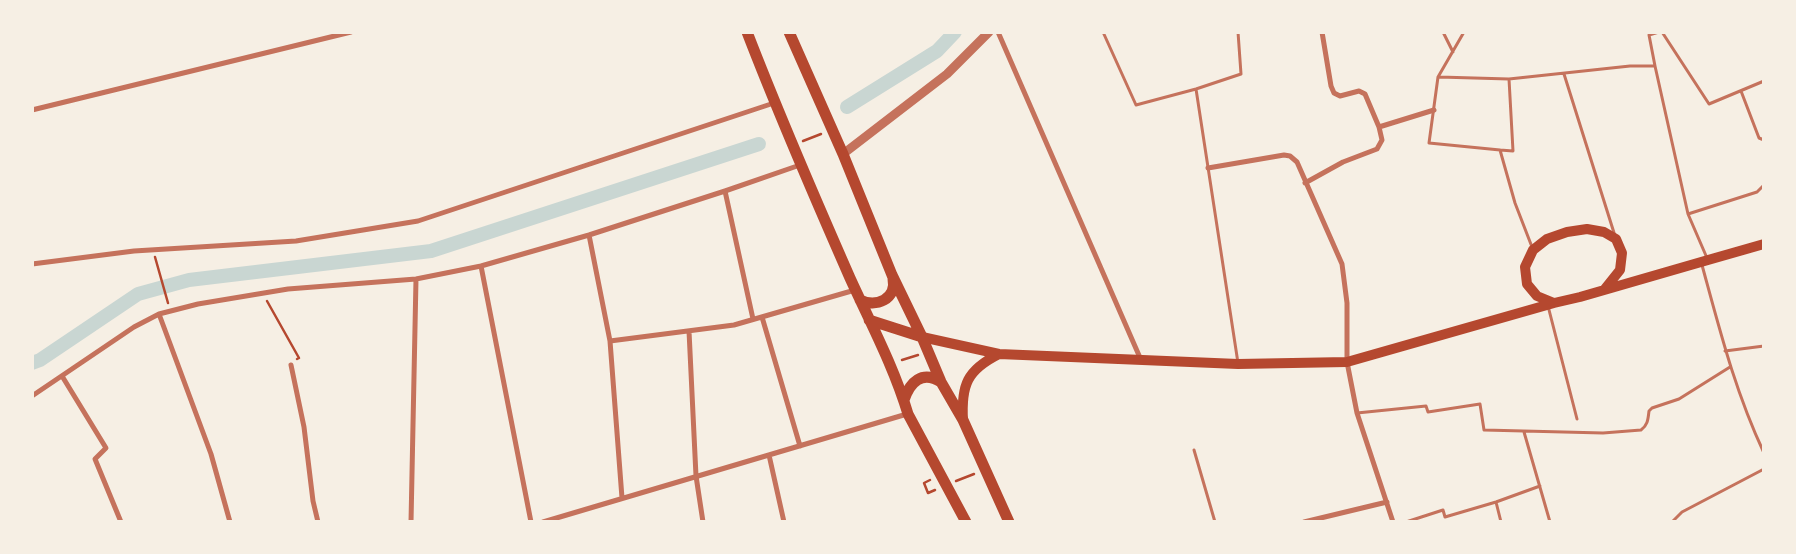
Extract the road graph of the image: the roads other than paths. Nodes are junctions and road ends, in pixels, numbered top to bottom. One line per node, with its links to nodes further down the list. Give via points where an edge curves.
1 (351, 32): 21 (street)
2 (746, 32): 20 (main road)
3 (789, 32): 26 (main road)
4 (989, 32): 26 (street, via 946,74)
5 (998, 32): 55 (street)
6 (1103, 32): 18 (lane, via 1136,106)
7 (1238, 32): 18 (lane, via 1241,74)
8 (1322, 32): 23 (street, via 1334,93 1340,96 1359,91 1365,94)
9 (1443, 32): 12 (lane)
10 (1464, 32): 12 (lane)
11 (1660, 32): 13 (lane, via 1649,35); 19 (lane, via 1709,104)
12 (1453, 52): 15 (lane)
13 (1655, 66): 14 (lane); 32 (lane)
14 (1564, 74): 16 (lane); 34 (lane)
15 (1438, 77): 16 (lane); 22 (lane)
16 (1509, 79): 25 (lane, via 1513,151)
17 (1764, 81): 19 (lane)
18 (1196, 89): 28 (lane)
19 (1741, 91): 24 (lane, via 1759,138)
20 (774, 103): 27 (main road); 38 (street, via 418,221 296,241 153,250)
21 (32, 110)
22 (1434, 110): 23 (street); 25 (lane, via 1429,143)
23 (1379, 127): 29 (street, via 1382,140 1378,149 1343,162)
24 (1764, 140)
25 (1500, 150): 36 (lane)
26 (843, 154): 40 (main road)
27 (800, 164): 31 (street); 43 (main road)
28 (1208, 168): 29 (street, via 1284,155 1298,162); 58 (lane)
29 (1306, 183): 56 (street, via 1342,264 1347,302)
30 (1764, 185): 32 (lane, via 1757,192)
31 (726, 191): 33 (street); 47 (street)
32 (1688, 214): 37 (lane)
33 (589, 235): 39 (street); 51 (street)
34 (1616, 239): 36 (main road, via 1604,232 1587,229 1547,239); 42 (main road, via 1622,253 1620,270)
35 (1764, 244): 37 (main road)
36 (1533, 250): 44 (main road, via 1525,268 1527,284 1537,296)
37 (1705, 261): 42 (main road); 53 (lane)
38 (32, 264)
39 (481, 266): 41 (street); 85 (street)
40 (892, 275): 43 (main road, via 893,290 883,302 867,303); 50 (main road)
41 (416, 279): 45 (street, via 288,289); 84 (street)
42 (1604, 290): 44 (main road)
43 (858, 295): 46 (street); 48 (main road)
44 (1551, 304): 56 (main road); 66 (lane)
45 (159, 314): 60 (street, via 134,327); 82 (street, via 211,454)
46 (762, 317): 47 (street); 69 (street)
47 (753, 319): 49 (street)
48 (869, 320): 50 (main road); 63 (main road)
49 (690, 331): 51 (street); 74 (street)
50 (922, 337): 54 (main road); 61 (main road)
51 (610, 341): 76 (street)
52 (1764, 346): 53 (lane)
53 (1725, 351): 59 (lane)
54 (999, 354): 55 (main road); 67 (main road, via 982,362 968,379 962,398)
55 (1141, 360): 58 (main road)
56 (1347, 362): 58 (main road); 64 (street)
57 (291, 364): 83 (street)
58 (1238, 364)
59 (1730, 367): 68 (lane, via 1679,398 1652,408 1641,430); 71 (lane)
60 (62, 376): 62 (street); 81 (street, via 106,448 95,459)
61 (941, 382): 63 (main road, via 920,378 911,384); 67 (main road)
62 (32, 396)
63 (904, 400): 65 (main road)
64 (1357, 413): 68 (lane, via 1426,406 1428,412 1480,404 1484,430); 77 (street)
65 (908, 414): 69 (street); 89 (main road)
66 (1577, 419)
67 (963, 420): 90 (main road)
68 (1524, 432): 75 (lane)
69 (800, 446): 72 (street)
70 (1194, 450): 91 (lane)
71 (1764, 453)
72 (769, 455): 74 (street); 88 (street)
73 (1764, 469): 97 (lane, via 1682,512)
74 (696, 476): 76 (street); 87 (street)
75 (1540, 486): 78 (lane); 96 (lane)
76 (622, 498): 79 (street)
77 (1387, 502): 80 (street); 93 (street)
78 (1496, 502): 94 (lane, via 1445,517 1442,510); 95 (lane)
79 (560, 519): 86 (street)
80 (1319, 520): 92 (street)
81 (121, 522)
82 (230, 522)
83 (318, 522)
84 (411, 522)
85 (531, 522)
86 (543, 522)
87 (703, 522)
88 (784, 522)
89 (966, 522)
90 (1009, 522)
91 (1215, 522)
92 (1304, 522)
93 (1393, 522)
94 (1406, 522)
95 (1501, 522)
96 (1550, 522)
97 (1672, 522)

